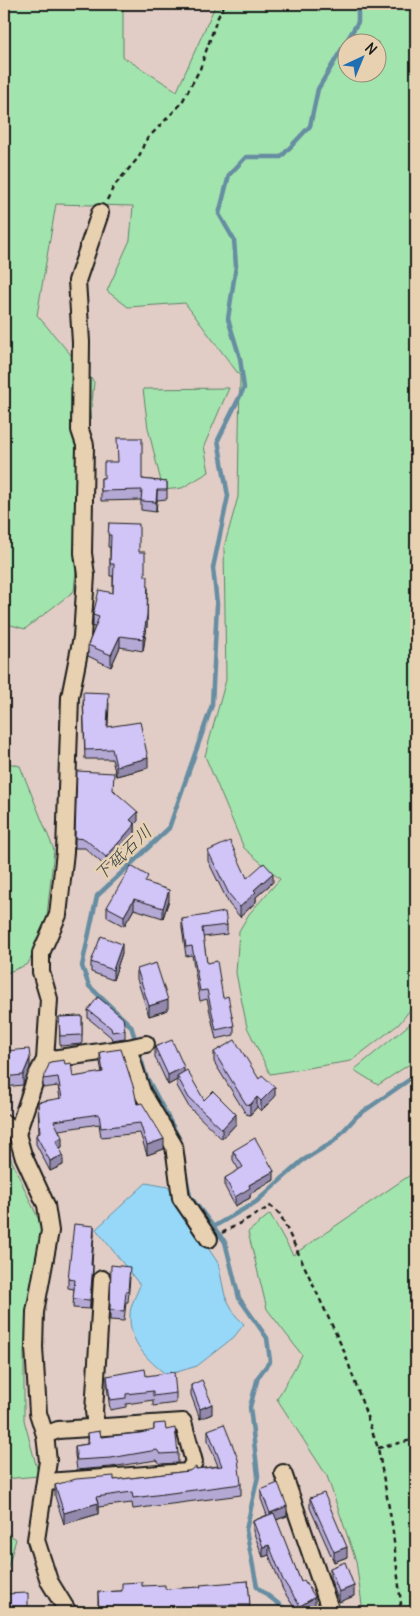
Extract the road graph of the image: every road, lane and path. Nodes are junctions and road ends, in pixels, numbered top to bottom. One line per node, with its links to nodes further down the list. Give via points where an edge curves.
1 (225, 4): 2 (path, via 200,69 181,104 145,141 139,157 114,186)
2 (100, 212): 5 (street, via 77,281 81,342 80,430 85,446 83,553 86,575 82,637 70,697 65,852 58,915 41,953 41,972 48,999)
3 (146, 1044): 4 (street)
4 (128, 1048): 5 (street); 9 (street, via 142,1092 174,1146 182,1198)
5 (45, 1060): 7 (street)
6 (4, 1123): 7 (street)
7 (17, 1134): 12 (street, via 46,1205 50,1231 35,1312 34,1347 38,1413)
8 (225, 1231): 14 (path, via 271,1206 280,1214 344,1351)
9 (210, 1239)
10 (102, 1279): 11 (street, via 94,1411)
11 (96, 1427): 12 (street, via 58,1430); 16 (street, via 183,1422 194,1462 188,1472)
12 (46, 1435): 16 (street)
13 (416, 1439): 14 (path)
14 (378, 1448): 19 (path, via 392,1524 401,1604)
15 (283, 1473): 18 (street)
16 (46, 1482): 17 (street, via 36,1540 49,1580)
17 (68, 1612)
18 (331, 1612)
19 (393, 1612)

